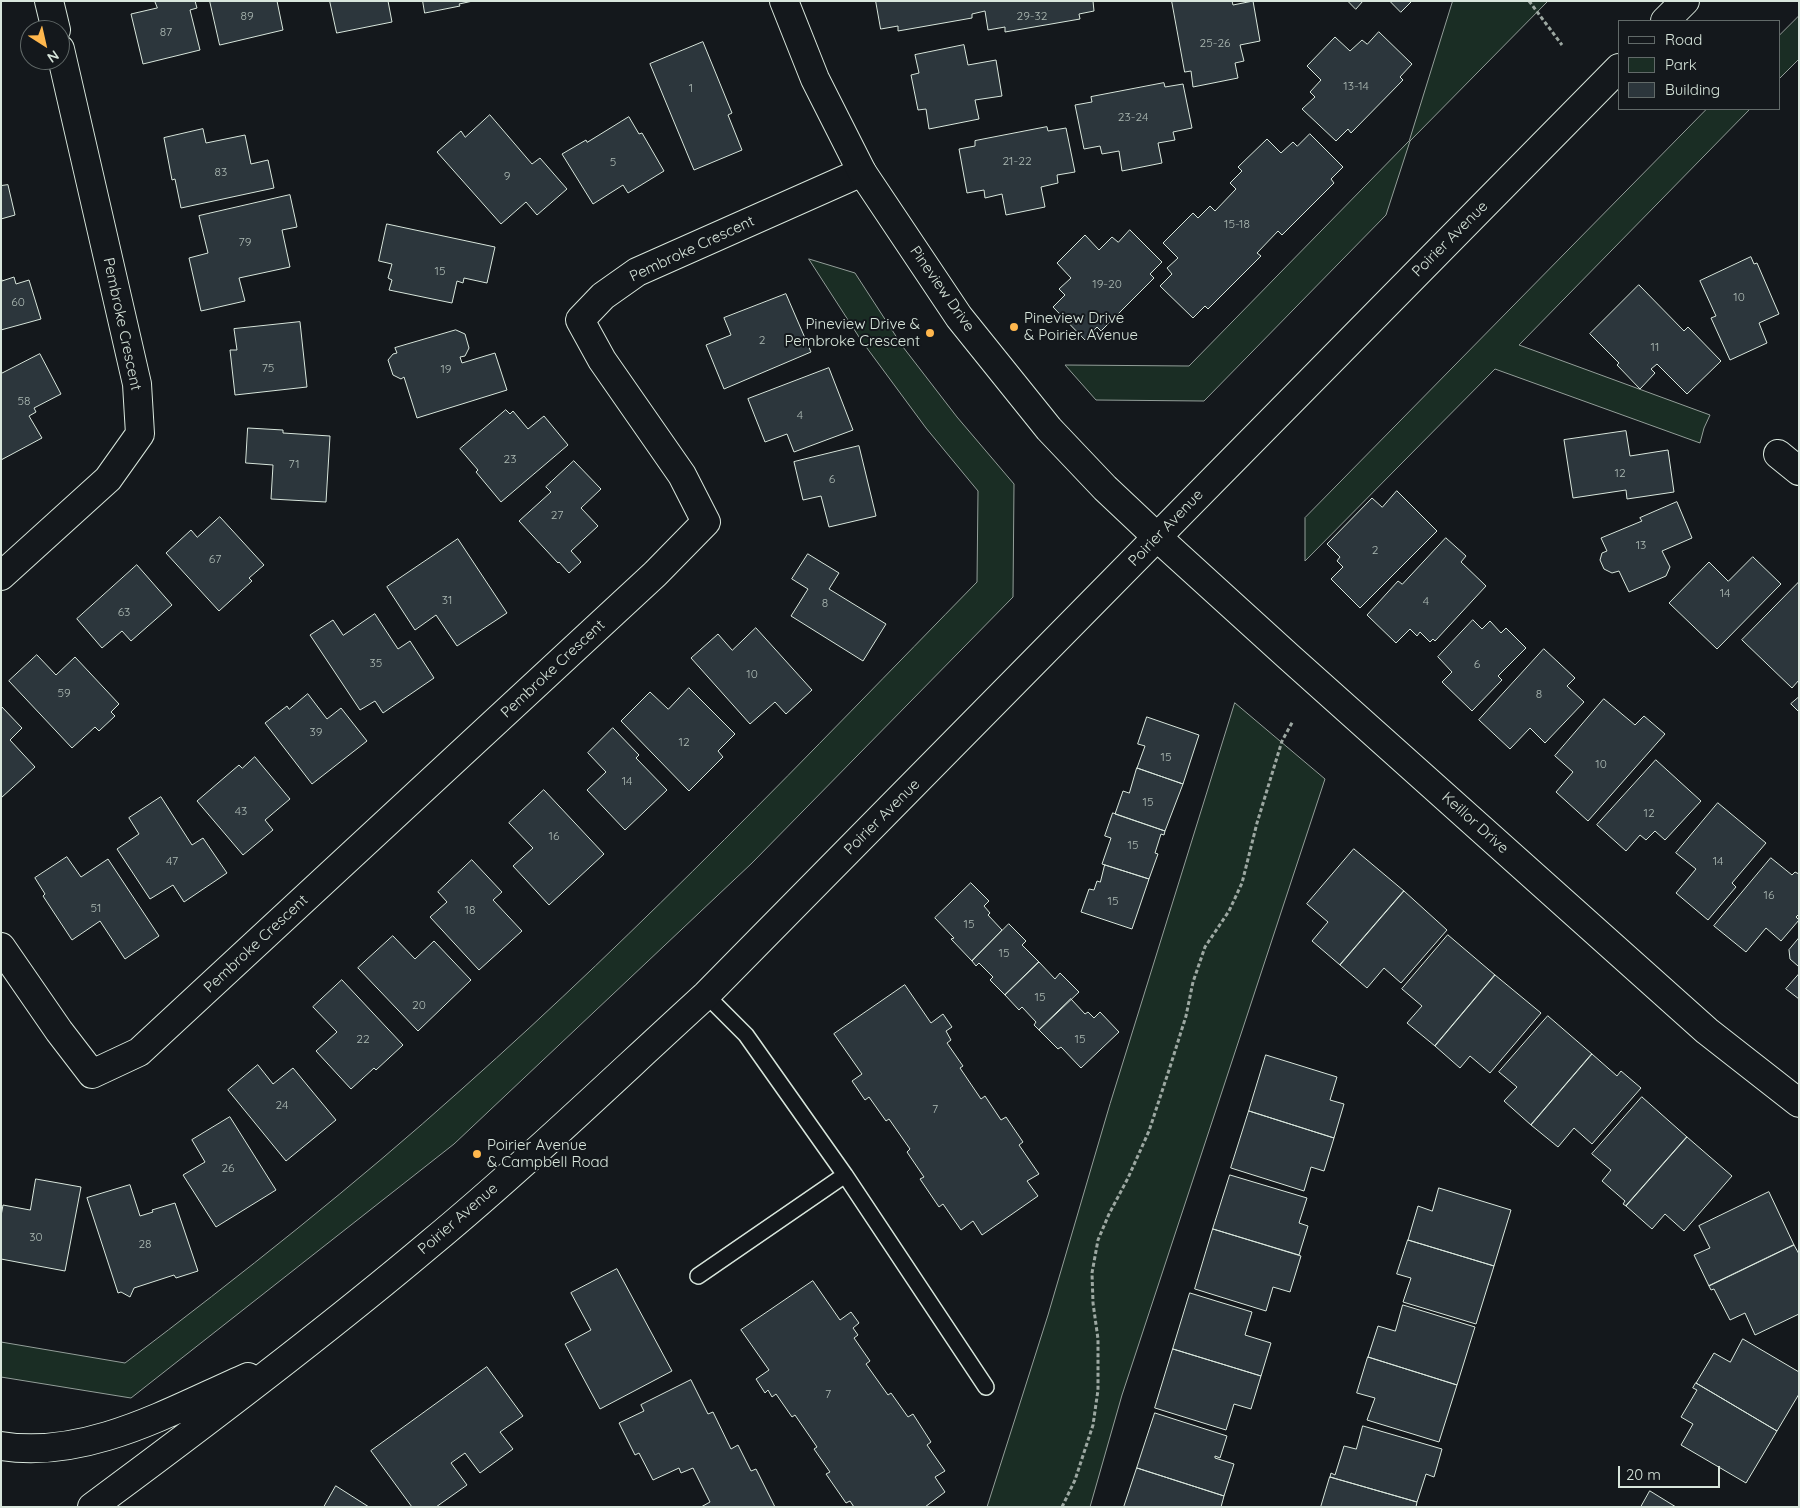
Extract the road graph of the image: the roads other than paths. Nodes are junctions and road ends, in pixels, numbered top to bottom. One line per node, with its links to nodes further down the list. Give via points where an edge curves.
1 (49, 1): 4 (street)
2 (784, 1): 8 (street, Pineview Drive, via 815,79)
3 (1684, 1): 5 (street)
4 (54, 20)
5 (1666, 20)
6 (1618, 69): 9 (street, Poirier Avenue)
7 (65, 70): 10 (street, Pembroke Crescent, via 137,384 140,434 108,479)
8 (862, 172): 9 (street, Pineview Drive, via 960,317 1043,421 1100,483); 11 (street, Pembroke Crescent, via 636,272 603,296 580,320 602,360 682,475 706,522 655,574 138,1052 92,1074)
9 (1157, 537): 12 (street, Poirier Avenue); 13 (street, Keillor Drive, via 1707,1031)
10 (1, 576)
11 (1, 947)
12 (706, 995): 14 (lane, via 746,1036); 16 (street, Poirier Avenue, via 433,1242)
13 (1799, 1103)
14 (845, 1175): 15 (lane); 17 (lane)
15 (698, 1276)
16 (288, 1360): 18 (street, via 120,1433 63,1447); 19 (street, Poirier Avenue)
17 (986, 1387)
18 (1, 1446)
19 (92, 1507)

